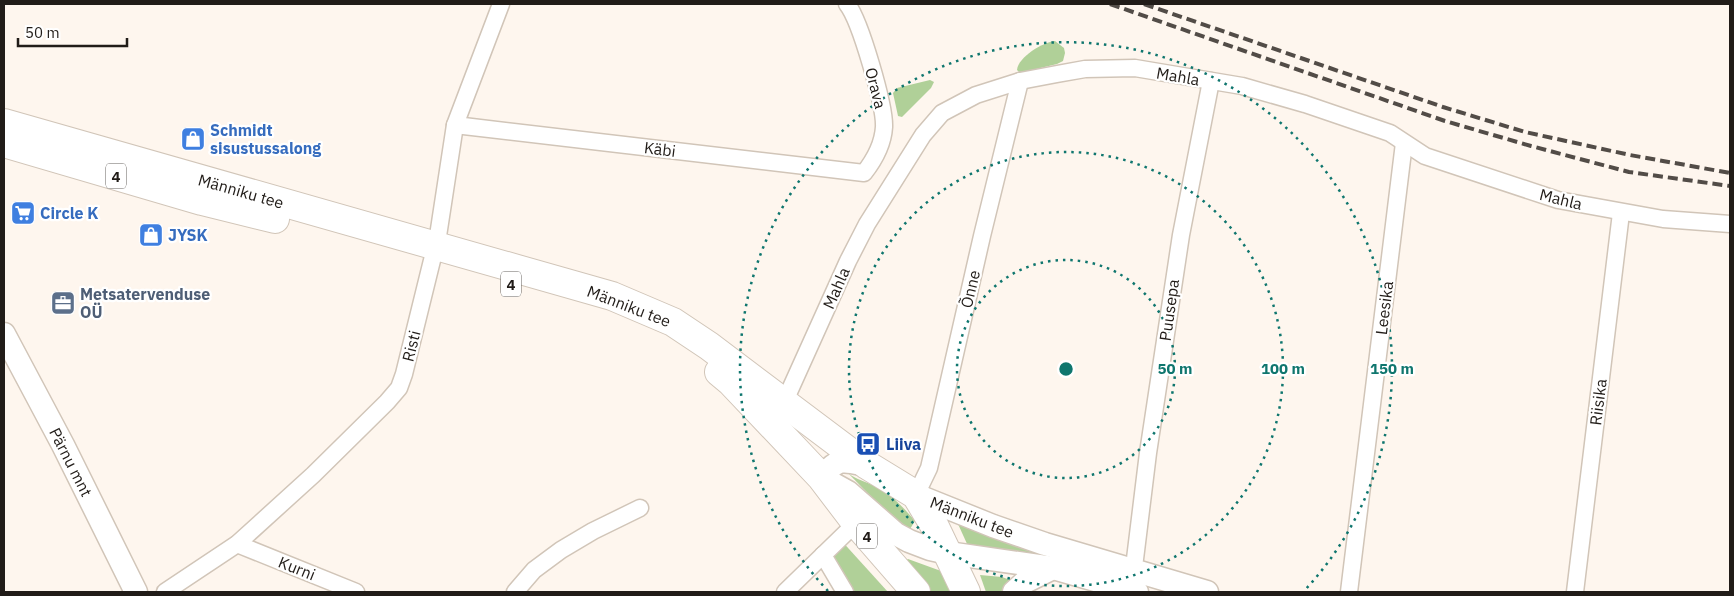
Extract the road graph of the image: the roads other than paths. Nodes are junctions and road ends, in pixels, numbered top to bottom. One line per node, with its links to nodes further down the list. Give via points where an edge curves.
1 (501, 4): 6 (street, Risti)
2 (847, 4): 9 (street, Orava, via 856,20 868,58 881,102 884,126 879,149)
3 (1020, 80): 4 (street, Mahla, via 1085,69 1135,68); 14 (street, Mahla, via 976,95 942,113 922,135 867,224); 17 (street, Õnne, via 929,468)
4 (1211, 81): 8 (street, Mahla, via 1263,91 1305,104 1390,133); 24 (street, Puusepa, via 1181,235)
5 (4, 122): 12 (highway, Männiku tee / 4)
6 (455, 126): 9 (street, Käbi); 12 (street, Risti)
7 (4, 143): 12 (highway, Männiku tee / 4, via 202,201)
8 (1404, 143): 10 (street, Mahla, via 1425,156 1508,184 1558,200); 37 (street, Leesika)
9 (864, 173)
10 (1621, 213): 11 (street, Mahla); 38 (street, Riisika)
11 (1730, 224)
12 (434, 254): 14 (highway, Männiku tee / 4, via 612,296 665,318 709,346); 16 (highway, Männiku tee / 4, via 626,318 663,334 731,382); 20 (street, Risti, via 399,388 313,475)
13 (4, 334): 26 (street, Pärnu mnt)
14 (784, 403): 15 (highway, Männiku tee / 4)
15 (867, 466): 16 (street, via 845,461 833,464); 17 (highway, Männiku tee / 4)
16 (821, 477): 19 (highway, 4); 21 (street, Männiku tee, via 848,492 896,534)
17 (916, 495): 21 (highway, 4); 24 (street, Männiku tee, via 993,526)
18 (640, 508): 29 (street, via 561,550 534,570)
19 (856, 523): 22 (street); 32 (highway, 4)
20 (237, 544): 27 (street, Risti); 28 (street, Kurni)
21 (948, 553): 23 (street, Männiku tee); 33 (highway, 4)
22 (824, 555): 30 (street); 31 (street)
23 (1053, 568): 25 (street, Männiku tee); 34 (street, via 1025,582)
24 (1132, 570): 25 (street); 36 (street, Männiku tee)
25 (1114, 585): 35 (street, Männiku tee)
26 (136, 592)
27 (165, 592)
28 (356, 592)
29 (515, 592)
30 (785, 592)
31 (845, 592)
32 (916, 592)
33 (966, 592)
34 (1014, 592)
35 (1137, 592)
36 (1207, 592)
37 (1349, 592)
38 (1575, 592)

